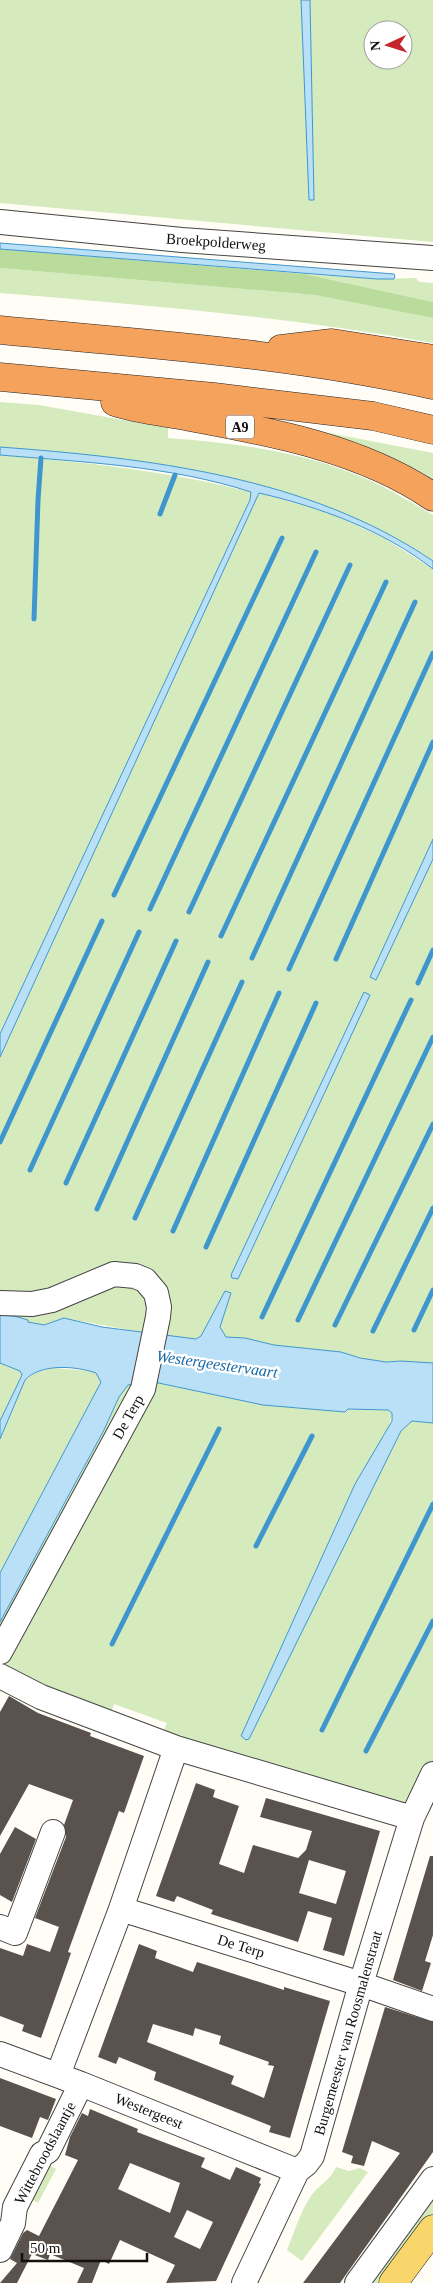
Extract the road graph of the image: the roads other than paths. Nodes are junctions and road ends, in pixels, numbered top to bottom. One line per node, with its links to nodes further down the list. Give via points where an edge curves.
1 (0, 222): 2 (street, Broekpolderweg, via 182,240)
2 (433, 258)
3 (0, 330): 4 (highway)
4 (249, 353): 5 (highway, via 332,343); 8 (highway, via 378,372)
5 (433, 359)
6 (0, 377): 7 (highway, A9)
7 (39, 380): 9 (highway, A9, via 353,414); 10 (highway, A9, via 127,406 271,434 351,456 414,484)
8 (433, 385)
9 (433, 430)
10 (433, 497)
11 (0, 1303): 12 (street, De Terp, via 52,1300 114,1274 125,1274 145,1280 156,1293 159,1307 144,1389)
12 (0, 1652)
13 (0, 1676): 14 (street, via 41,1698)
14 (176, 1748): 16 (street); 18 (street)
15 (433, 1774): 16 (street, Burgemeester van Roosmalenstraat)
16 (412, 1818): 20 (street, Burgemeester van Roosmalenstraat)
17 (53, 1832): 19 (street, via 15,1933)
18 (121, 1909): 20 (street, De Terp); 23 (street)
19 (0, 1927)
20 (361, 1984): 21 (street, De Terp); 25 (street, Burgemeester van Roosmalenstraat, via 312,2156)
21 (433, 2009)
22 (0, 2054): 23 (street, Westergeest)
23 (58, 2075): 24 (street, Westergeest)
24 (81, 2084): 25 (street, Westergeest); 28 (street, Wittebroodslaantje, via 15,2207 13,2223)
25 (297, 2171): 29 (street, Burgemeester van Roosmalenstraat)
26 (433, 2179): 30 (street)
27 (433, 2229): 31 (main road)
28 (0, 2250)
29 (244, 2283)
30 (357, 2283)
31 (393, 2283)

